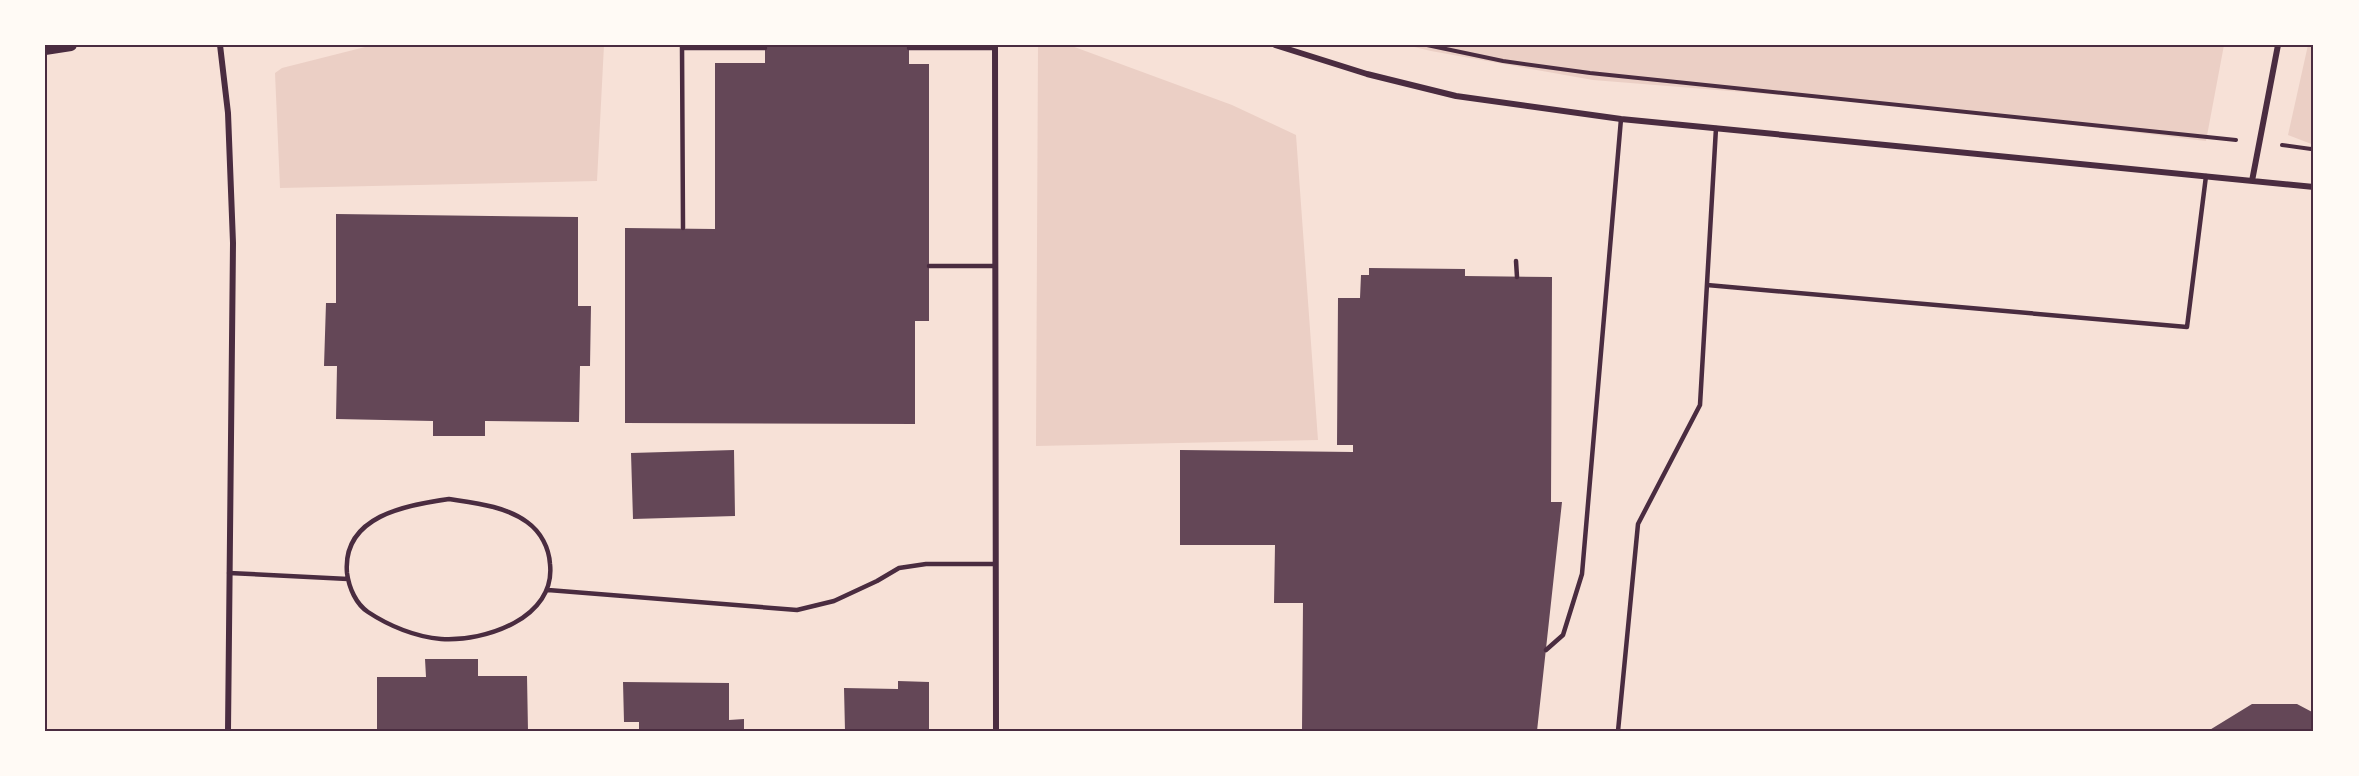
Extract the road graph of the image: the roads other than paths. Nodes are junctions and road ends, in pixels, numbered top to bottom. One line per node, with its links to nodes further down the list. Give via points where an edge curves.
1 (71, 45): 9 (main road)
2 (220, 45): 22 (street, via 228,114 233,243)
3 (1275, 45): 10 (street, via 1456,96)
4 (2278, 45): 13 (street)
5 (682, 46): 7 (lane); 15 (lane)
6 (995, 47): 8 (lane); 18 (street)
7 (765, 48)
8 (909, 48)
9 (45, 50)
10 (1621, 119): 11 (street); 25 (lane, via 1582,574 1563,635)
11 (1716, 128): 12 (street); 20 (lane)
12 (2206, 176): 13 (street); 20 (lane, via 2187,327)
13 (2252, 181): 14 (street)
14 (2314, 187)
15 (683, 228)
16 (1516, 261): 19 (lane)
17 (929, 266): 18 (lane)
18 (995, 266): 21 (street)
19 (1517, 277)
20 (1707, 285): 28 (lane, via 1700,405 1638,524)
21 (995, 564): 24 (lane, via 899,568 834,601 797,610); 27 (street)
22 (229, 573): 23 (lane); 26 (street)
23 (348, 579): 24 (lane, via 355,598 366,611 400,629 441,639 482,635 521,620 537,608); 24 (lane, via 350,548 371,521 408,505 449,499 489,505 526,521 541,536 549,553)
24 (548, 590)
25 (1546, 650)
26 (228, 731)
27 (996, 731)
28 (1618, 731)

